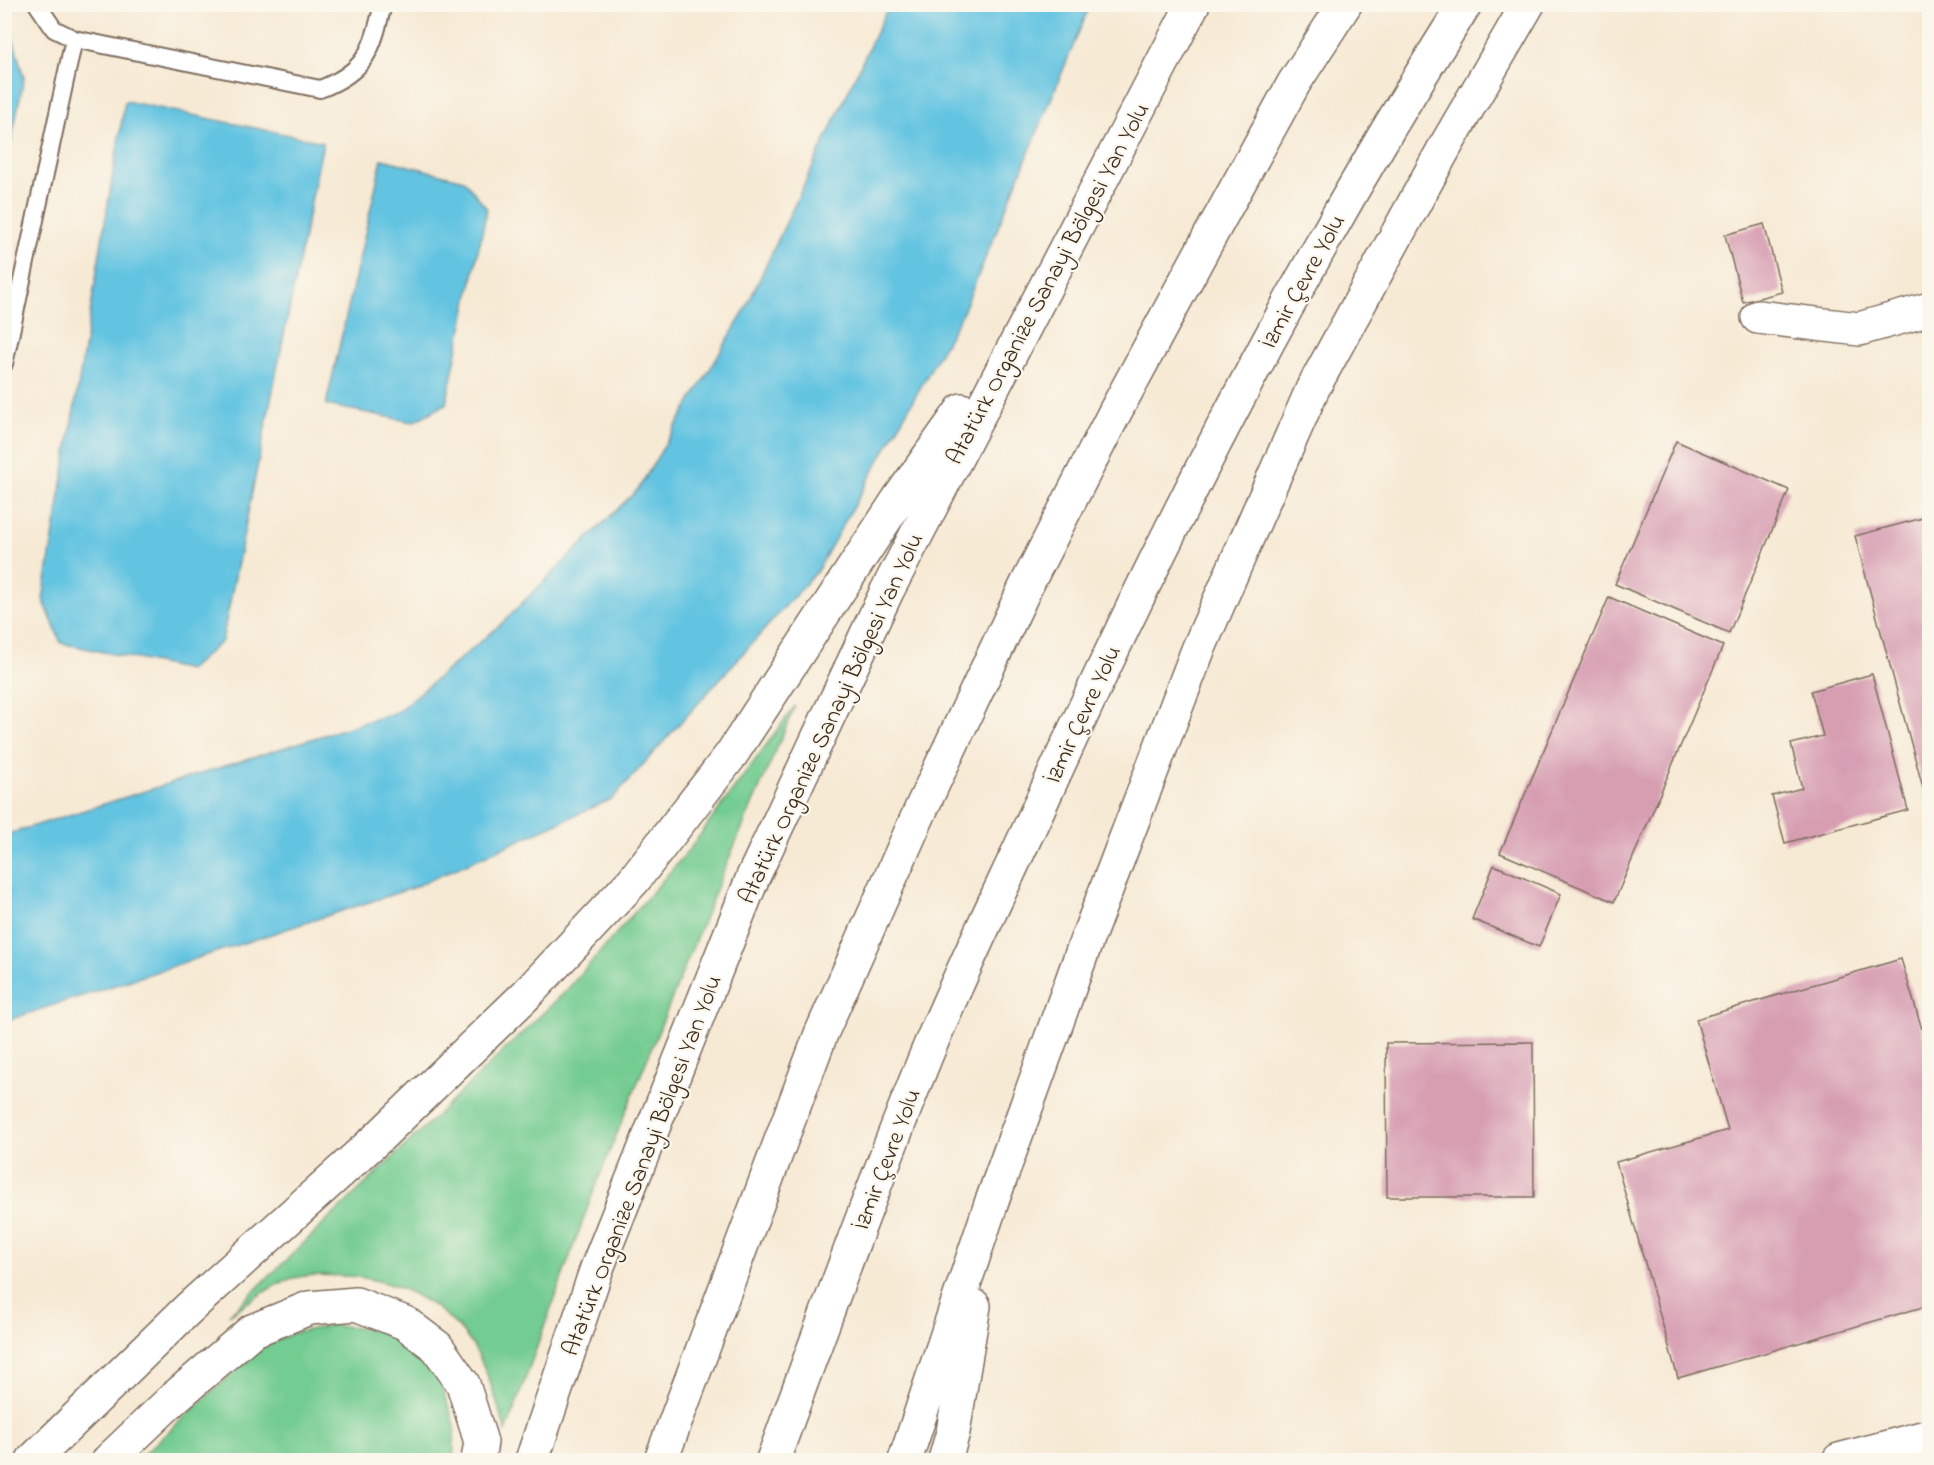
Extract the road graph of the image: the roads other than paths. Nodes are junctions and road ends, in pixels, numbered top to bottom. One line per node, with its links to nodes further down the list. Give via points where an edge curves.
1 (37, 4): 7 (lane, via 54,29)
2 (383, 4): 7 (lane, via 373,49 340,81 320,89)
3 (1193, 4): 9 (main road, Atatürk Organize Sanayi Bölgesi Yan Yolu)
4 (1345, 4): 18 (main road, via 1294,83 1205,245 1114,412 1021,596 821,1034)
5 (1466, 4): 19 (main road, İzmir Çevre Yolu, via 1392,119 1293,295 1114,644 926,1055)
6 (1528, 4): 12 (main road, via 1312,390 1198,650)
7 (74, 39): 11 (lane)
8 (1929, 309): 10 (main road, via 1859,328)
9 (1031, 313): 14 (main road, via 898,500 731,755 633,881 527,994 379,1137 188,1309); 17 (main road, Atatürk Organize Sanayi Bölgesi Yan Yolu, via 886,591 753,877 597,1268)
10 (1758, 317)
11 (4, 364)
12 (991, 1204): 20 (main road); 21 (main road)
13 (1929, 1436): 22 (main road)
14 (33, 1461)
15 (109, 1461): 16 (main road, via 252,1331 309,1308 356,1304 405,1323 437,1347 463,1384 481,1442)
16 (478, 1461)
17 (532, 1461)
18 (661, 1461)
19 (773, 1461)
20 (905, 1461)
21 (945, 1461)
22 (1839, 1461)

